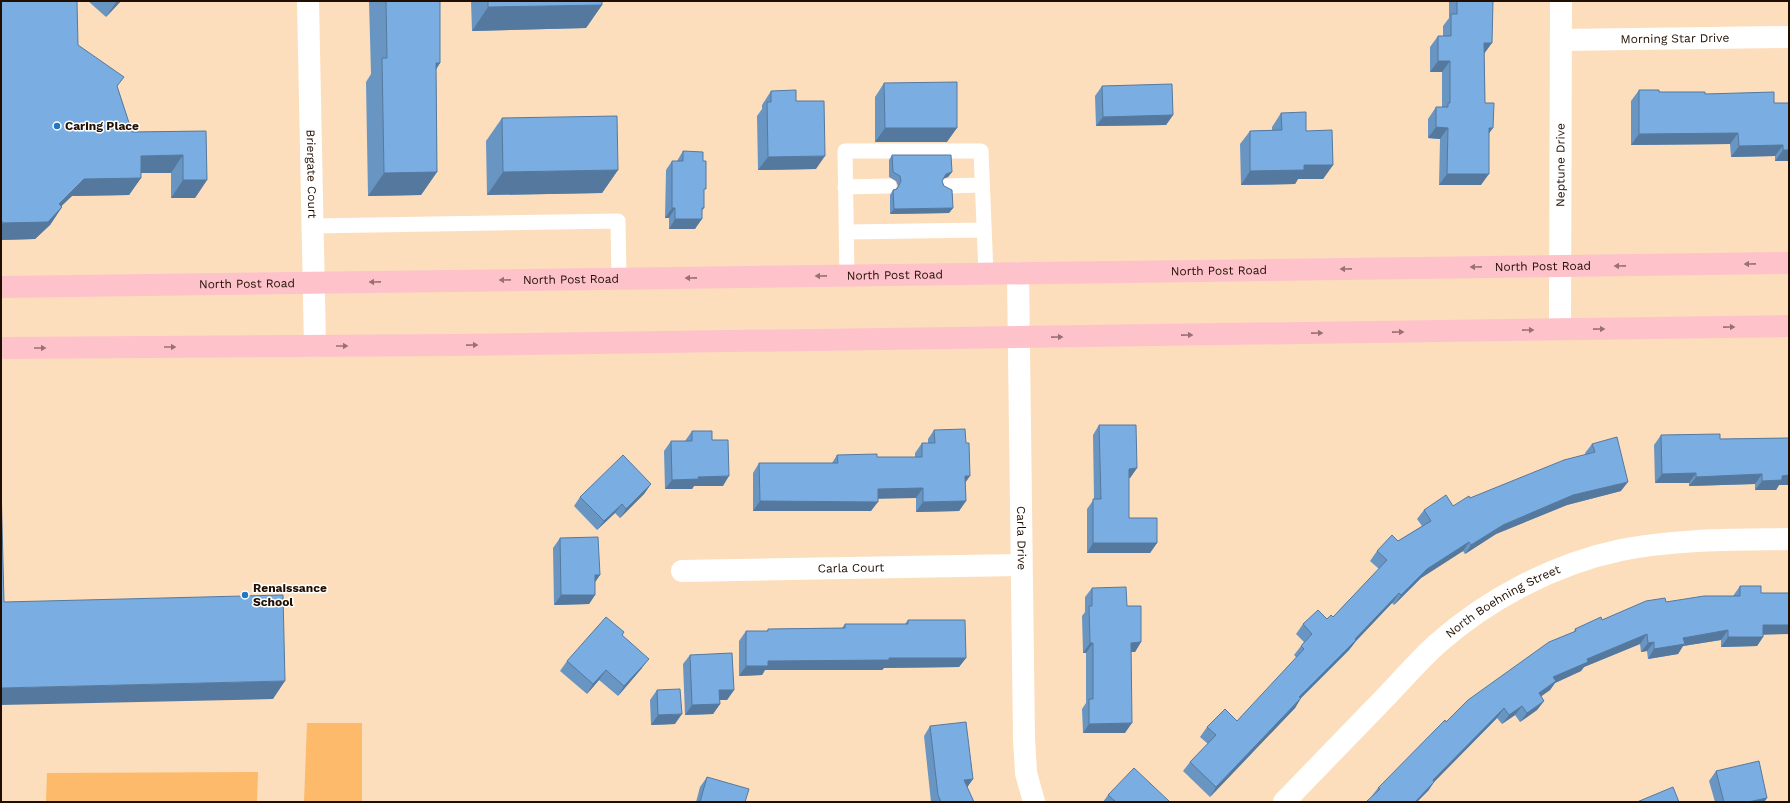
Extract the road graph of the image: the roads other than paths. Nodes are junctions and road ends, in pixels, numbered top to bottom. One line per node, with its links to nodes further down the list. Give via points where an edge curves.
1 (308, 1): 9 (street, Briergate Court)
2 (1561, 1): 4 (street, Neptune Drive)
3 (1789, 37): 4 (street, Morning Star Drive)
4 (1561, 40): 13 (street, Neptune Drive)
5 (982, 185): 7 (lane); 8 (lane, via 981,151 845,151); 10 (lane)
6 (889, 186): 8 (lane)
7 (948, 186)
8 (845, 187): 11 (lane)
9 (312, 226): 17 (lane, via 618,220); 18 (street, Briergate Court)
10 (984, 230): 11 (lane); 15 (lane)
11 (846, 232): 16 (lane)
12 (1789, 263): 13 (main road, North Post Road, one-way to 13)
13 (1560, 266): 14 (main road, North Post Road, one-way to 14); 21 (street, Neptune Drive)
14 (1018, 273): 15 (main road, North Post Road); 22 (street, Carla Drive)
15 (986, 274): 16 (main road, North Post Road)
16 (847, 276): 17 (main road, North Post Road, one-way to 17)
17 (619, 279): 18 (main road, North Post Road, one-way to 18)
18 (313, 283): 19 (main road, North Post Road); 23 (street, Briergate Court)
19 (1, 287)
20 (1789, 326): 21 (main road, one-way to 20)
21 (1560, 329): 22 (main road, one-way to 21)
22 (1018, 337): 23 (main road, one-way to 22); 26 (street, Carla Drive)
23 (315, 346): 24 (main road, one-way to 23)
24 (1, 348)
25 (1789, 539): 29 (street, North Boehning Street, via 1693,540 1619,550 1549,573 1516,589 1467,620 1436,645)
26 (1020, 565): 27 (street, Carla Court); 28 (street, Carla Drive, via 1026,773)
27 (682, 571)
28 (1034, 802)
29 (1284, 802)

